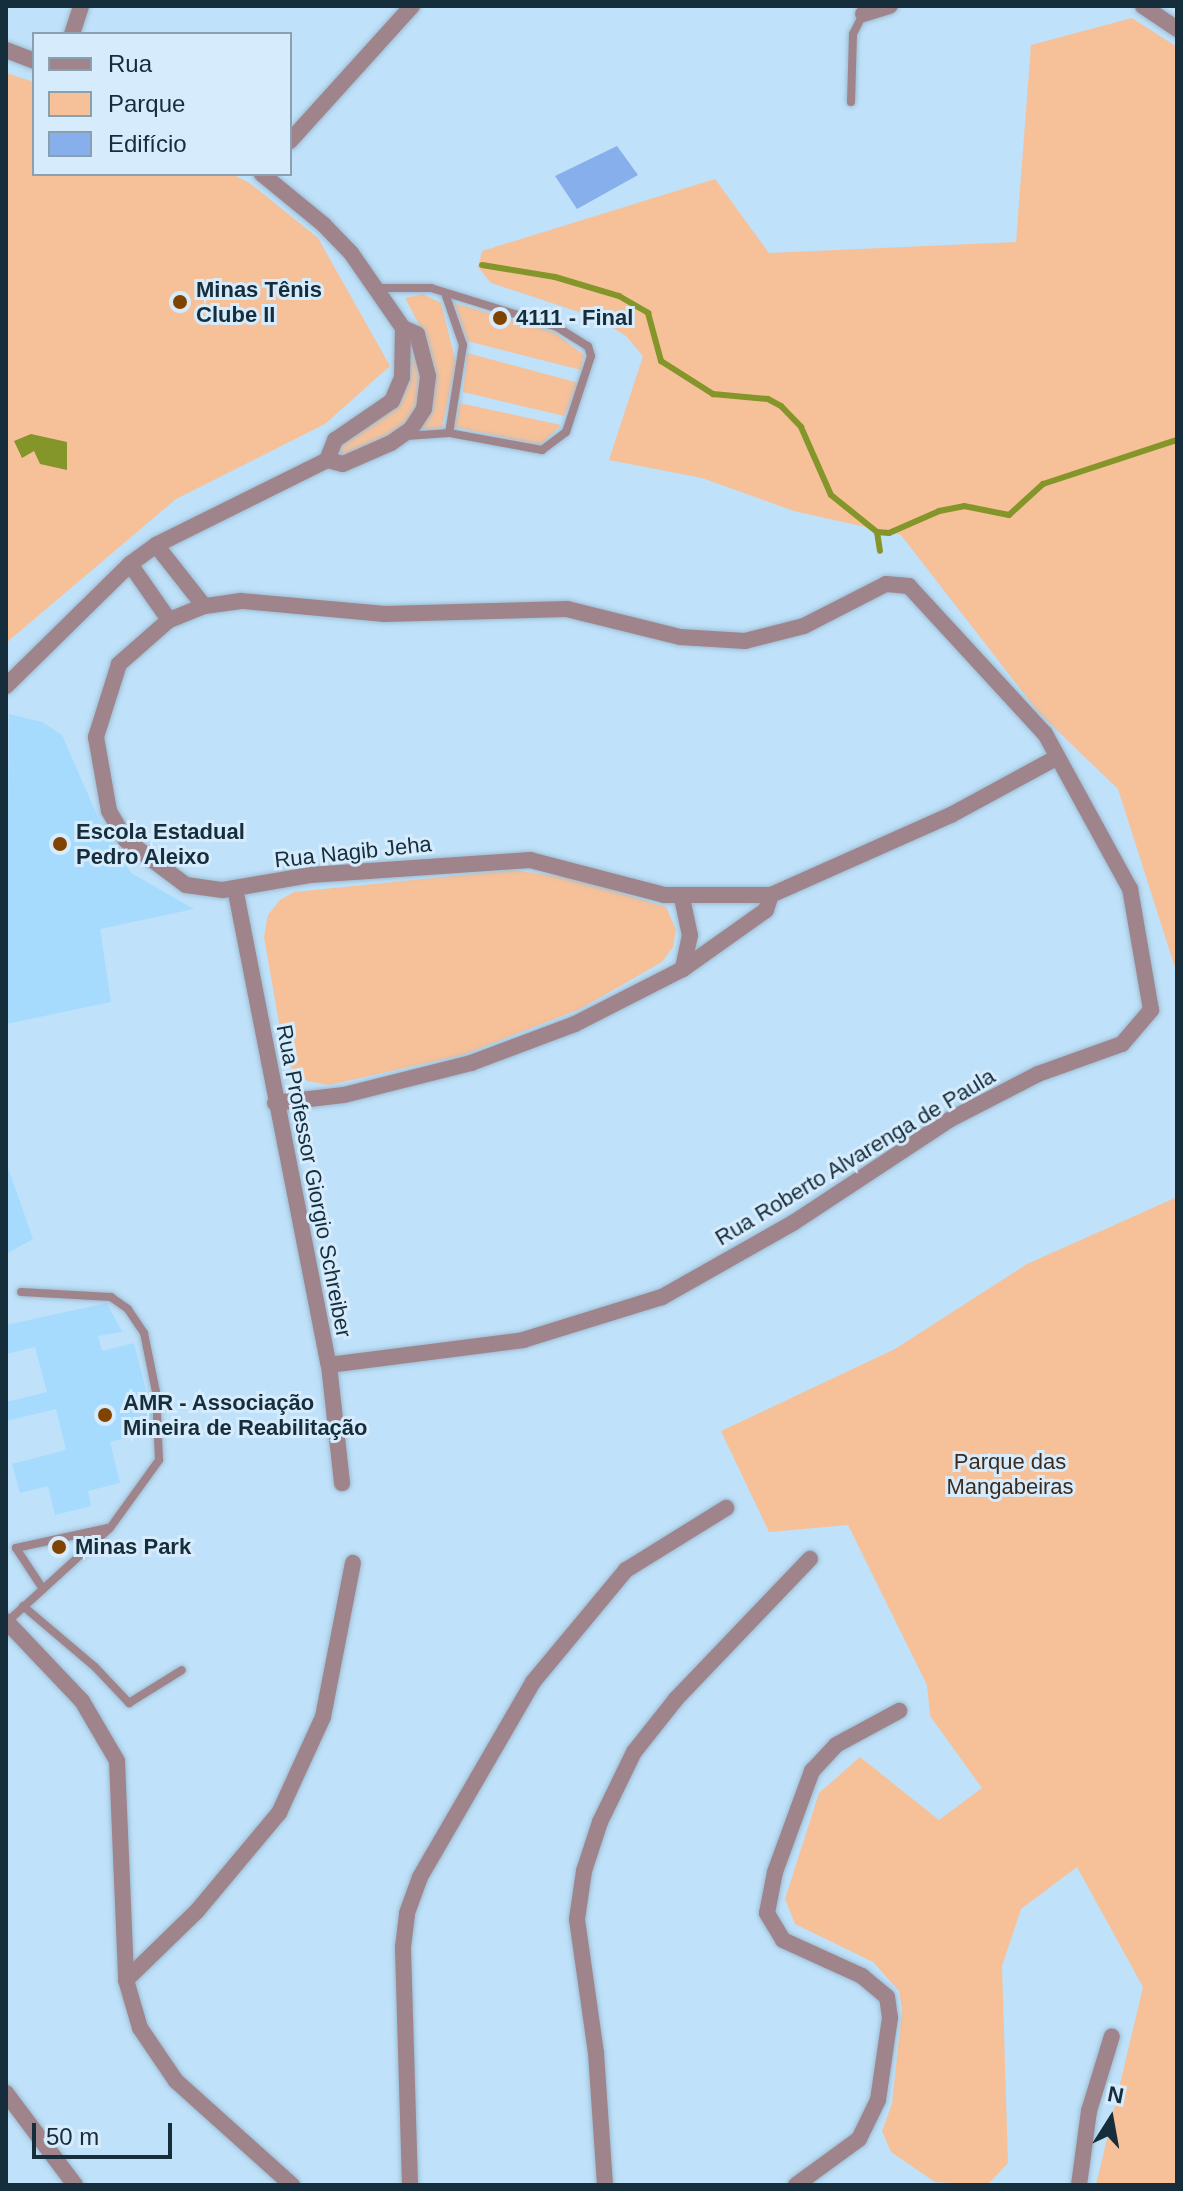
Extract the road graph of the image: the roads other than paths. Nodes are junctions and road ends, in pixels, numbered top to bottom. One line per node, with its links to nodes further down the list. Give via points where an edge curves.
1 (81, 6): 7 (street)
2 (412, 6): 11 (street)
3 (890, 6): 5 (street)
4 (1143, 6): 6 (street)
5 (860, 9): 10 (lane, via 853,34)
6 (1177, 29)
7 (73, 32)
8 (6, 50): 9 (street)
9 (32, 60)
10 (851, 102)
11 (292, 139)
12 (264, 176): 13 (street, via 323,224)
13 (376, 288): 14 (lane, via 431,288); 15 (street)
14 (446, 296): 16 (lane, via 463,345); 16 (lane, via 557,327 588,346 591,356 566,432 542,450)
15 (403, 328): 17 (street, via 417,334 429,387 418,419); 18 (street, via 402,377 392,401 335,440)
16 (449, 433): 17 (lane)
17 (401, 436): 18 (street, via 343,464)
18 (327, 460): 19 (street)
19 (156, 545): 20 (street); 21 (street)
20 (130, 564): 22 (street); 23 (street)
21 (204, 606): 22 (street, Rua Roberto Alvarenga de Paula); 24 (street, Rua Roberto Alvarenga de Paula, via 314,603 385,614 567,609 680,637 745,641 804,626 886,584 909,586 1045,734)
22 (169, 620): 25 (street, Rua Nagib Jeha, via 119,664 114,679 96,737 109,811 126,840 186,885)
23 (6, 686)
24 (1056, 758): 26 (street, Rua Nagib Jeha, via 951,815); 31 (street, Rua Roberto Alvarenga de Paula, via 1130,889 1151,1010 1122,1044 1038,1074 949,1120 793,1223 662,1297 523,1340)
25 (235, 888): 27 (street, Rua Nagib Jeha, via 310,875 530,860); 29 (street, Rua Professor Giorgio Schreiber)
26 (771, 895): 27 (street, Rua Nagib Jeha); 28 (street, Rua Nagib Jeha, via 766,910)
27 (682, 898): 28 (street, via 690,935)
28 (683, 969): 29 (street, Rua Nagib Jeha, via 575,1024 471,1063 344,1095)
29 (275, 1103): 31 (street, Rua Professor Giorgio Schreiber)
30 (21, 1292): 34 (lane, via 111,1297 128,1309 144,1333 156,1392 159,1460)
31 (329, 1365): 32 (street, Rua Professor Giorgio Schreiber)
32 (342, 1483)
33 (726, 1508): 47 (street, via 626,1570 542,1671 420,1877 407,1913 403,1947)
34 (110, 1528): 37 (lane); 37 (lane, via 16,1548)
35 (810, 1559): 48 (street, via 676,1699 634,1752 600,1822 584,1871 577,1919 596,2053)
36 (353, 1563): 42 (street, via 323,1717 279,1813 197,1911)
37 (43, 1589): 38 (lane)
38 (23, 1606): 39 (lane); 40 (lane, via 129,1703)
39 (6, 1621): 42 (street, via 82,1701 117,1761)
40 (182, 1670)
41 (899, 1711): 49 (street, via 836,1745 812,1771 775,1872 767,1913 783,1940 862,1976 887,1997 890,2018 878,2100 859,2139)
42 (126, 1980): 46 (street, via 140,2028 176,2081)
43 (1112, 2036): 50 (street, via 1089,2111)
44 (6, 2093): 45 (street)
45 (75, 2185)
46 (292, 2185)
47 (410, 2185)
48 (605, 2185)
49 (796, 2185)
50 (1079, 2185)

